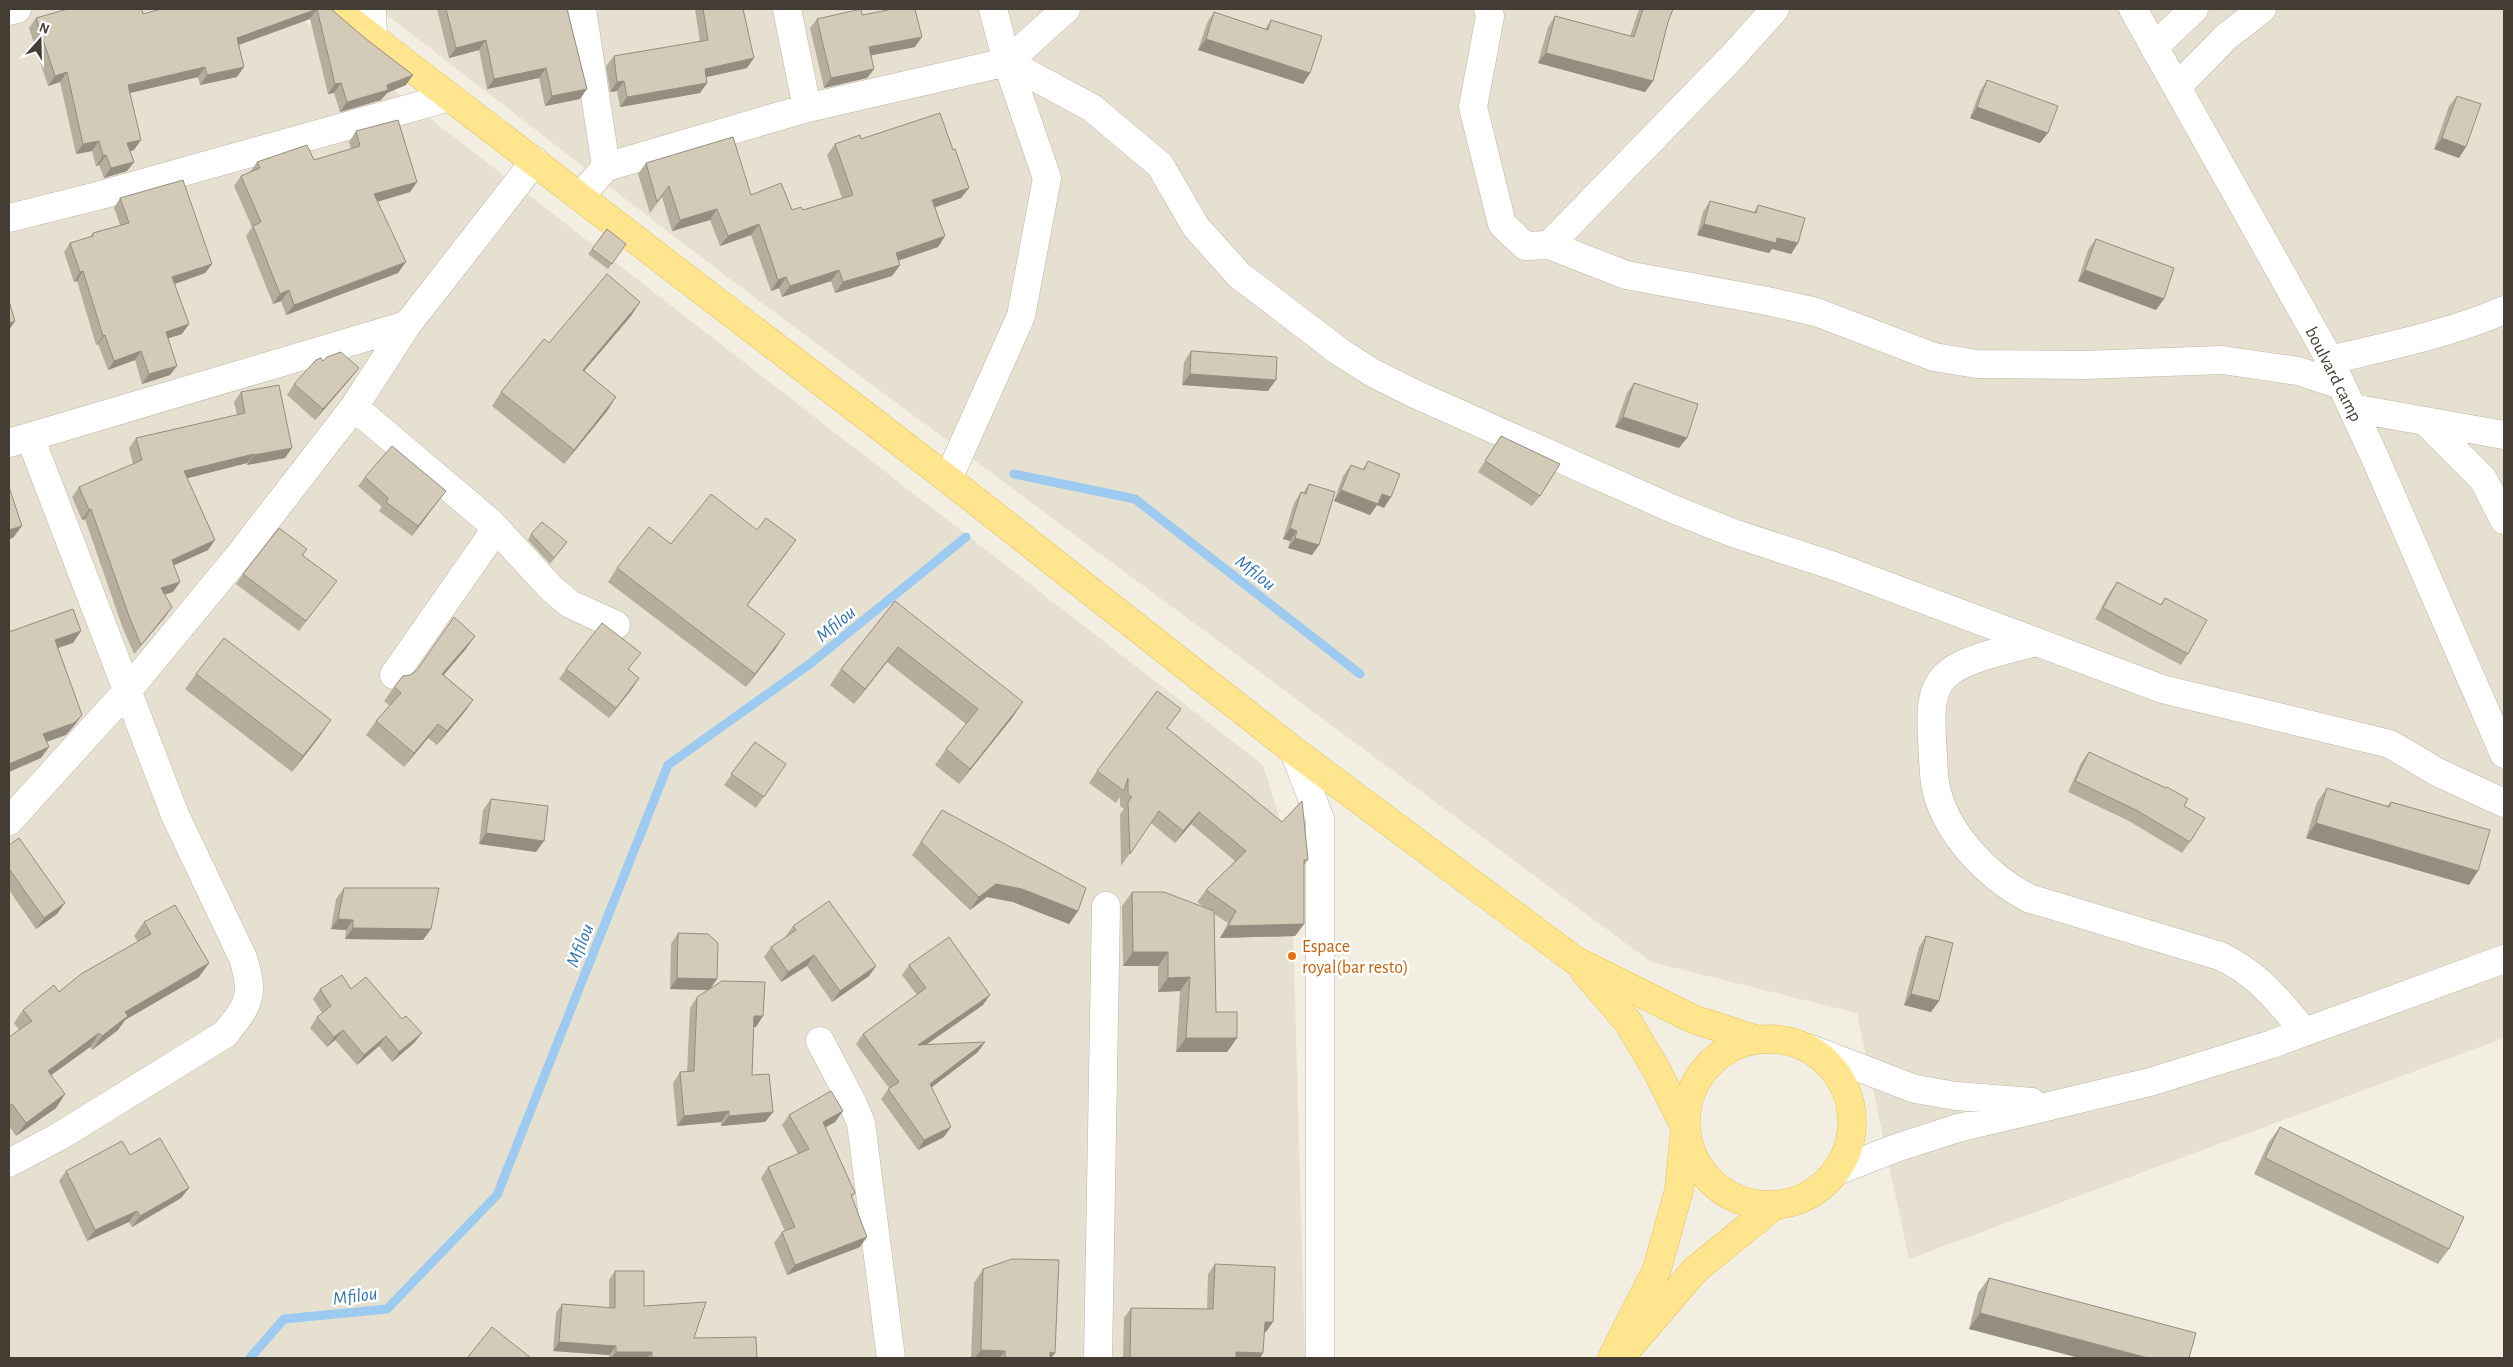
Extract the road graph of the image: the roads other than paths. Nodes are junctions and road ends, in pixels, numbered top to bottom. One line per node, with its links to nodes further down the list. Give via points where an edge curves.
1 (17, 9): 13 (street)
2 (335, 9): 14 (main road)
3 (372, 9): 14 (street)
4 (582, 9): 21 (street)
5 (787, 9): 19 (street)
6 (993, 9): 16 (street)
7 (1066, 9): 16 (street)
8 (1488, 9): 24 (street, via 1490,16 1473,107 1502,224 1525,246)
9 (1775, 9): 24 (street)
10 (2133, 9): 15 (street, boulvard camp)
11 (2194, 9): 15 (street)
12 (2262, 9): 17 (street, via 2226,37)
13 (9, 11)
14 (373, 37): 18 (main road)
15 (2154, 47): 17 (street, boulvard camp)
16 (1007, 62): 19 (street); 33 (street, via 1047,178 1021,316); 37 (street, via 1092,108 1160,165 1196,227 1239,275 1340,352 1374,373 1673,509)
17 (2177, 87): 27 (street, boulvard camp)
18 (450, 97): 20 (main road); 23 (street)
19 (807, 108): 21 (street)
20 (535, 161): 22 (main road); 26 (street)
21 (606, 167): 22 (street)
22 (581, 195): 33 (main road)
23 (9, 218)
24 (1549, 245): 28 (street, via 1626,275 1816,312 1934,357 1977,364 2084,365 2222,360 2298,370)
25 (2504, 310): 27 (street, via 2427,337)
26 (407, 325): 29 (street); 32 (street)
27 (2330, 360): 28 (street, boulvard camp)
28 (2347, 397): 30 (street); 41 (street, boulvard camp)
29 (354, 407): 35 (street); 39 (street, via 237,558)
30 (2424, 421): 31 (street); 34 (street, via 2483,479)
31 (2504, 435)
32 (20, 440): 39 (street)
33 (948, 479): 40 (main road)
34 (2504, 520)
35 (496, 529): 36 (street, via 570,604); 38 (street)
36 (616, 625)
37 (2036, 642): 42 (street, via 2162,689 2390,744 2437,772); 47 (street, via 1959,666 1944,677 1935,693 1930,713 1935,784 1948,818 1968,849 2012,890 2028,898 2220,956 2242,966 2262,982)
38 (394, 675)
39 (128, 690): 43 (street); 53 (street, via 175,815 243,958 251,994 241,1014 224,1034 60,1136)
40 (1294, 751): 46 (main road); 58 (street, via 1320,819)
41 (2504, 754)
42 (2504, 803)
43 (9, 821)
44 (1106, 906): 57 (street)
45 (2504, 959): 47 (street)
46 (1576, 961): 48 (main road, via 1693,1020); 52 (main road, via 1628,1022)
47 (2305, 1032): 51 (street, via 2150,1082)
48 (1755, 1039): 50 (main road, via 1784,1039); 52 (main road, via 1731,1047 1711,1061 1696,1080 1687,1103)
49 (820, 1041): 56 (street, via 861,1123)
50 (1811, 1049): 51 (street, via 1915,1089); 54 (main road, via 1833,1067 1847,1091 1853,1118 1850,1146)
51 (2058, 1105): 54 (street, via 1958,1128)
52 (1685, 1127): 55 (main road, via 1691,1153 1705,1176 1725,1193 1749,1202); 59 (main road, via 1679,1190 1657,1269)
53 (9, 1163)
54 (1837, 1171): 55 (main road, via 1820,1188 1799,1200)
55 (1775, 1205): 60 (main road, via 1695,1270)
56 (891, 1358)
57 (1098, 1358)
58 (1320, 1358)
59 (1612, 1358)
60 (1619, 1358)

